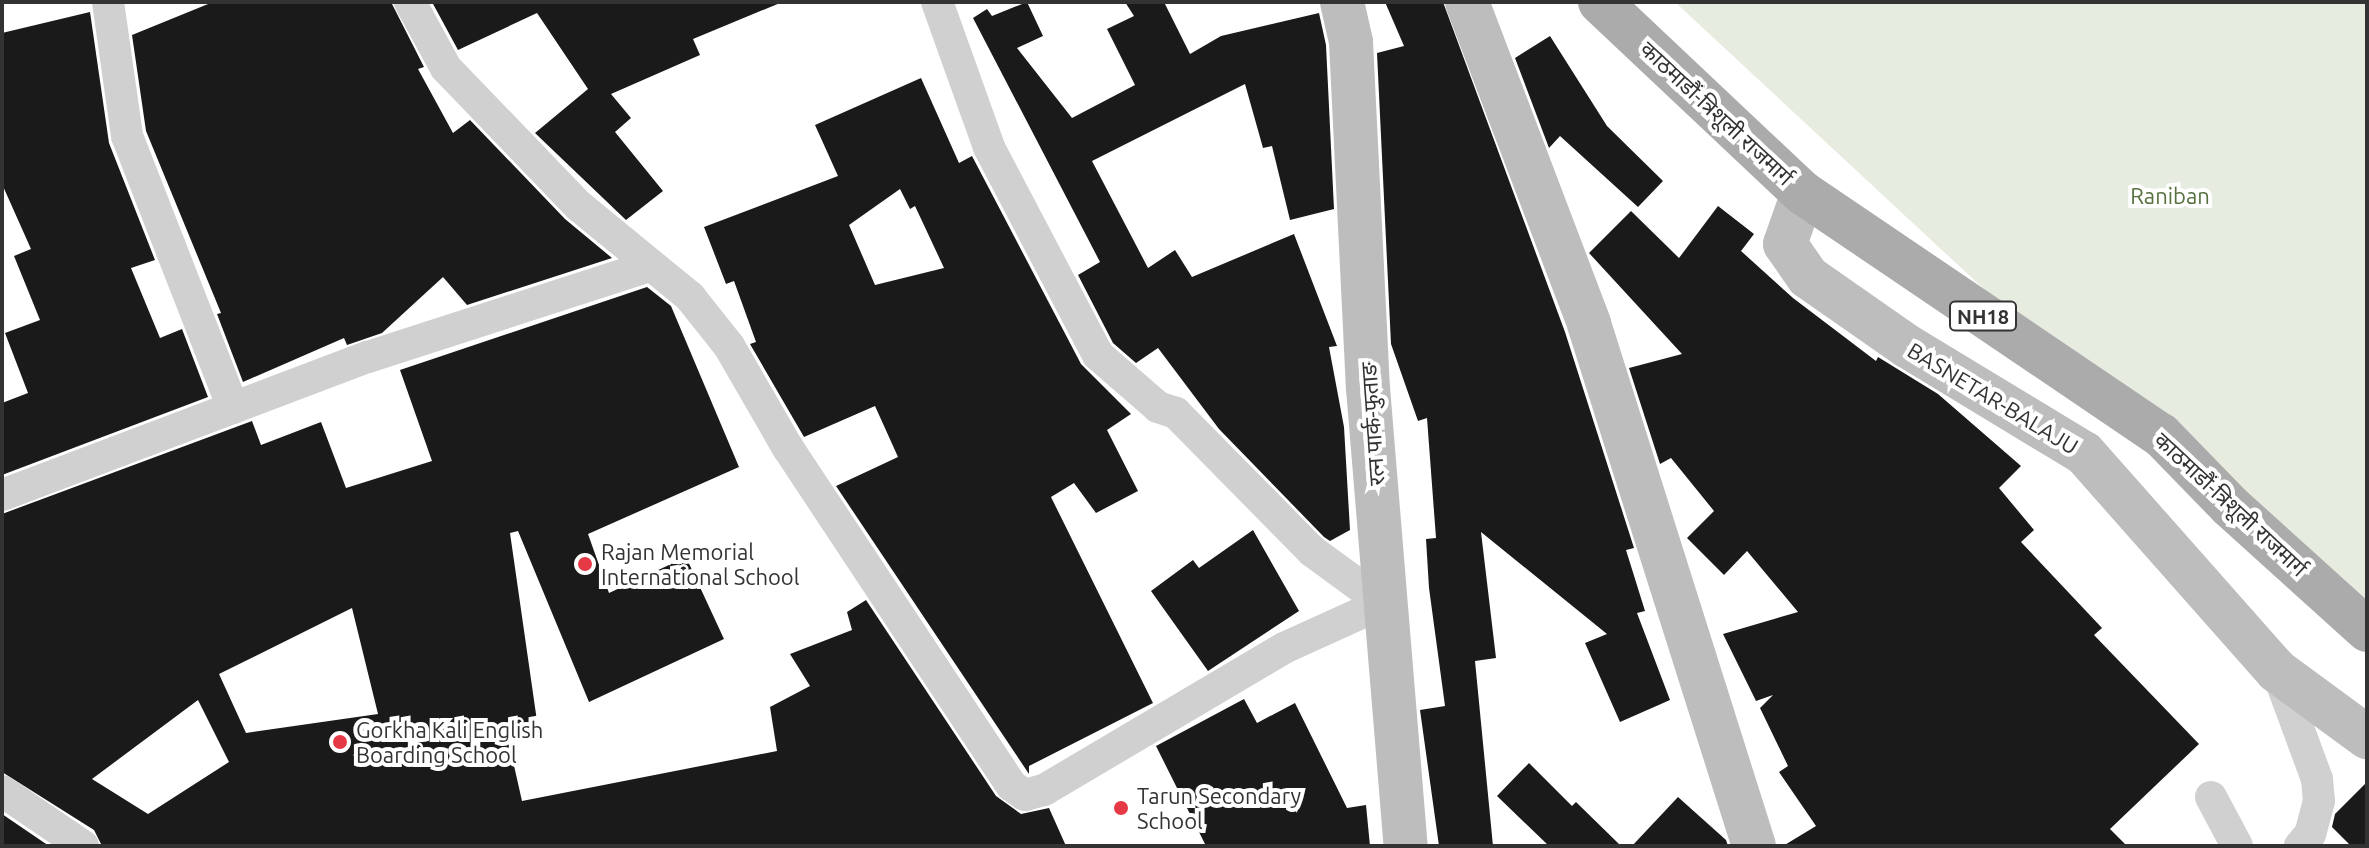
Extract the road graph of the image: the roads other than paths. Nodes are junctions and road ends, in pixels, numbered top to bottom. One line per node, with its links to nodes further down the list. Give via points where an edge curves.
1 (108, 2): 9 (street, via 127,136)
2 (410, 2): 8 (street, via 446,68 579,206)
3 (937, 2): 11 (street, via 989,147 1098,355 1158,407 1176,413 1312,551)
4 (1342, 2): 11 (street, रत्न पार्क-फुताङ, via 1351,42)
5 (1467, 2): 19 (street, via 1589,324)
6 (1600, 2): 7 (main road, काठमाडौं-त्रिशूली राजमार्ग / NH18)
7 (1803, 193): 12 (main road, काठमाडौं-त्रिशूली राजमार्ग / NH18, via 2161,435 2230,506); 13 (street, BASNETAR-BALAJU, via 1785,244 1808,277 1907,346 2084,453)
8 (649, 266): 9 (street, via 543,297); 11 (street, via 690,297 729,346 788,448 1012,786 1025,795 1044,790 1284,648)
9 (233, 408): 10 (street)
10 (2, 495)
11 (1383, 603): 18 (street, रत्न पार्क-फुताङ)
12 (2367, 630)
13 (2277, 671): 14 (street, BASNETAR-BALAJU); 21 (street, via 2317,779 2319,801 2310,834)
14 (2367, 737)
15 (2, 791): 17 (street)
16 (2211, 797): 20 (street)
17 (83, 846)
18 (1406, 846)
19 (1754, 846)
20 (2237, 846)
21 (2300, 846)

